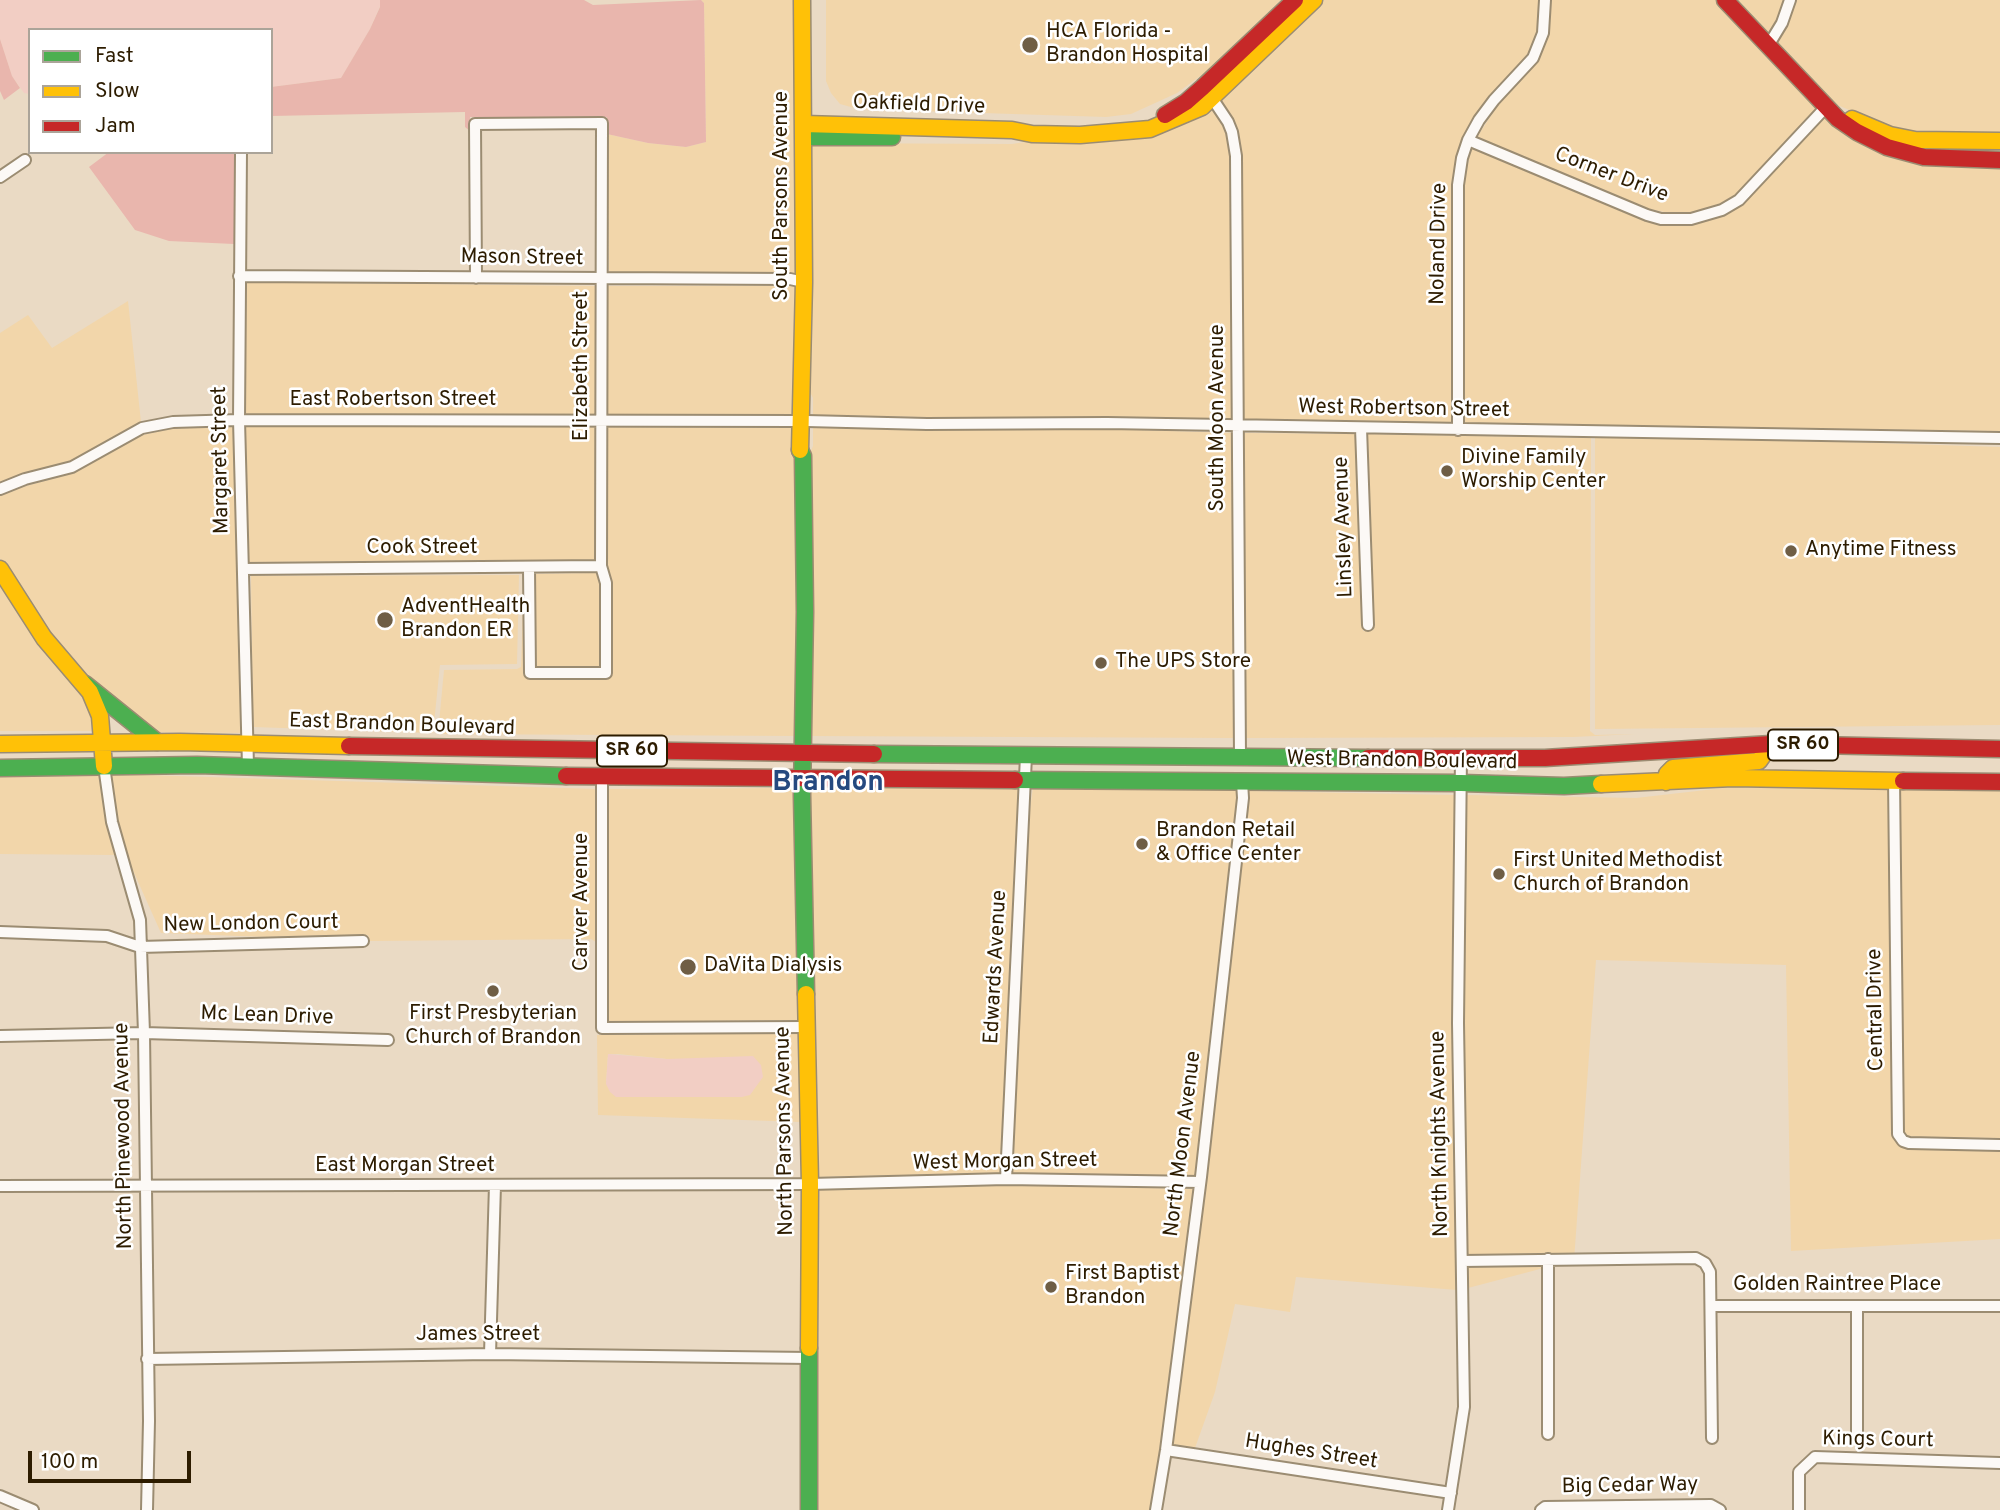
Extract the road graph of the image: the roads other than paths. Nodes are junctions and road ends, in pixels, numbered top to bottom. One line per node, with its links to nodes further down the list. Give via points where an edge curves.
1 (802, 0): 11 (main road, South Parsons Avenue)
2 (1295, 0): 7 (main road, Oakfield Drive)
3 (1314, 0): 7 (main road, Oakfield Drive)
4 (1545, 0): 12 (street, Noland Drive, via 1542,33 1533,58 1494,100)
5 (1726, 0): 8 (main road)
6 (1790, 0): 8 (street)
7 (1273, 31): 9 (main road, Oakfield Drive)
8 (1768, 46): 10 (main road)
9 (1208, 93): 11 (main road, Oakfield Drive, via 1139,130 1108,135 1012,138); 25 (street, South Moon Avenue, via 1232,132 1236,156)
10 (1826, 107): 12 (street, Corner Drive, via 1739,200 1691,219 1647,215); 13 (main road, via 1902,138); 16 (main road, via 1857,132 1900,151 1934,158)
11 (804, 130): 21 (main road, South Parsons Avenue)
12 (1468, 140): 27 (street, Noland Drive, via 1458,185)
13 (2000, 141)
14 (241, 154): 18 (street, Margaret Street)
15 (25, 160): 17 (street)
16 (2000, 160)
17 (0, 177)
18 (239, 276): 19 (street, Mason Street); 22 (street, Margaret Street)
19 (476, 278): 20 (street, Mason Street); 20 (street, Elizabeth Street, via 475,124 602,123)
20 (602, 279): 21 (street, Mason Street); 23 (street, Elizabeth Street)
21 (804, 282): 24 (main road, South Parsons Avenue, via 803,392 799,398)
22 (239, 420): 23 (street, East Robertson Street); 29 (street, East Robertson Street, via 142,428 72,467); 33 (street, Margaret Street)
23 (602, 421): 24 (street, East Robertson Street); 30 (street, Elizabeth Street)
24 (803, 421): 25 (street, West Robertson Street); 42 (main road, South Parsons Avenue, via 799,446 803,456)
25 (1238, 427): 26 (street, West Robertson Street); 44 (street, South Moon Avenue)
26 (1361, 428): 27 (street, West Robertson Street); 34 (street, Linsley Avenue)
27 (1458, 430): 28 (street, West Robertson Street)
28 (2000, 438)
29 (0, 489)
30 (601, 566): 31 (street, Cook Street); 31 (street, Elizabeth Street, via 606,583 606,673 530,673)
31 (529, 568): 33 (street, Cook Street)
32 (0, 569): 35 (main road, via 44,638)
33 (243, 569): 38 (street, Margaret Street)
34 (1368, 625)
35 (85, 684): 36 (main road); 37 (main road, via 98,709)
36 (157, 742): 37 (main road, East Brandon Boulevard / SR 60); 38 (main road, East Brandon Boulevard / SR 60)
37 (103, 743): 39 (main road, East Brandon Boulevard / SR 60); 47 (main road)
38 (248, 743): 42 (main road, East Brandon Boulevard / SR 60); 48 (street, Margaret Street)
39 (0, 744)
40 (1772, 744): 41 (main road, West Brandon Boulevard / SR 60); 45 (main road, West Brandon Boulevard / SR 60, via 1593,756); 56 (main road, via 1759,761 1673,768)
41 (2000, 749)
42 (804, 752): 43 (main road, West Brandon Boulevard / SR 60); 51 (main road, North Parsons Avenue)
43 (1026, 756): 44 (main road, West Brandon Boulevard / SR 60); 52 (street, Edwards Avenue)
44 (1240, 757): 46 (main road, West Brandon Boulevard / SR 60); 54 (main road, via 1229,770 1179,771 1170,773)
45 (1461, 757): 46 (main road, West Brandon Boulevard / SR 60); 58 (street, North Knights Avenue)
46 (1326, 758): 55 (main road, via 1319,769 1259,769 1247,773)
47 (104, 766): 48 (main road, SR 60); 49 (main road, SR 60); 61 (street, North Pinewood Avenue, via 111,822 140,920)
48 (248, 766): 50 (main road, SR 60)
49 (0, 768)
50 (602, 776): 51 (main road, SR 60); 62 (street, Carver Avenue, via 602,1028)
51 (803, 777): 52 (main road, West Brandon Boulevard / SR 60); 62 (main road, North Parsons Avenue)
52 (1026, 779): 54 (main road, West Brandon Boulevard / SR 60); 67 (street, Edwards Avenue)
53 (1894, 779): 56 (main road, West Brandon Boulevard / SR 60); 57 (main road, West Brandon Boulevard / SR 60); 66 (street, Central Drive, via 1898,1134 1909,1143)
54 (1168, 781): 55 (main road, West Brandon Boulevard / SR 60)
55 (1242, 782): 58 (main road, West Brandon Boulevard / SR 60); 68 (street, North Moon Avenue)
56 (1666, 782): 58 (main road, West Brandon Boulevard / SR 60, via 1564,786)
57 (2000, 782)
58 (1461, 783): 74 (street, North Knights Avenue, via 1458,1023)
59 (0, 932): 61 (street, New London Court, via 107,936)
60 (363, 941): 61 (street, New London Court)
61 (139, 947): 63 (street, North Pinewood Avenue)
62 (806, 1027): 69 (main road, North Parsons Avenue)
63 (144, 1033): 64 (street, Mc Lean Drive); 65 (street, Mc Lean Drive); 72 (street, North Pinewood Avenue)
64 (0, 1036)
65 (388, 1040)
66 (2000, 1145)
67 (1006, 1179): 68 (street, West Morgan Street); 69 (street, West Morgan Street)
68 (1200, 1182): 84 (street, North Moon Avenue)
69 (810, 1184): 70 (street, East Morgan Street); 79 (main road, North Parsons Avenue)
70 (495, 1185): 72 (street, East Morgan Street); 78 (street)
71 (0, 1186): 72 (street, East Morgan Street)
72 (146, 1187): 80 (street, North Pinewood Avenue)
73 (1548, 1259): 74 (street, Golden Raintree Place); 75 (street, Golden Raintree Place, via 1696,1258 1710,1272); 81 (street)
74 (1462, 1261): 86 (street, North Knights Avenue, via 1464,1407)
75 (1711, 1306): 76 (street, Golden Raintree Place); 82 (street)
76 (1857, 1306): 77 (street, Golden Raintree Place); 83 (street)
77 (2000, 1306)
78 (490, 1354): 79 (street, James Street); 80 (street, James Street)
79 (809, 1358): 90 (main road, North Parsons Avenue)
80 (147, 1359): 89 (street, North Pinewood Avenue)
81 (1548, 1434)
82 (1712, 1438)
83 (1857, 1438)
84 (1166, 1450): 86 (street, Hughes Street); 91 (street, North Moon Avenue)
85 (2000, 1462): 95 (street, Kings Court, via 1815,1457 1800,1472)
86 (1451, 1493): 92 (street, North Knights Avenue)
87 (0, 1496): 88 (street)
88 (33, 1510)
89 (147, 1510)
90 (810, 1510)
91 (1156, 1510)
92 (1448, 1510)
93 (1541, 1510): 94 (street, Big Cedar Way, via 1711,1505)
94 (1720, 1510)
95 (1799, 1510)

